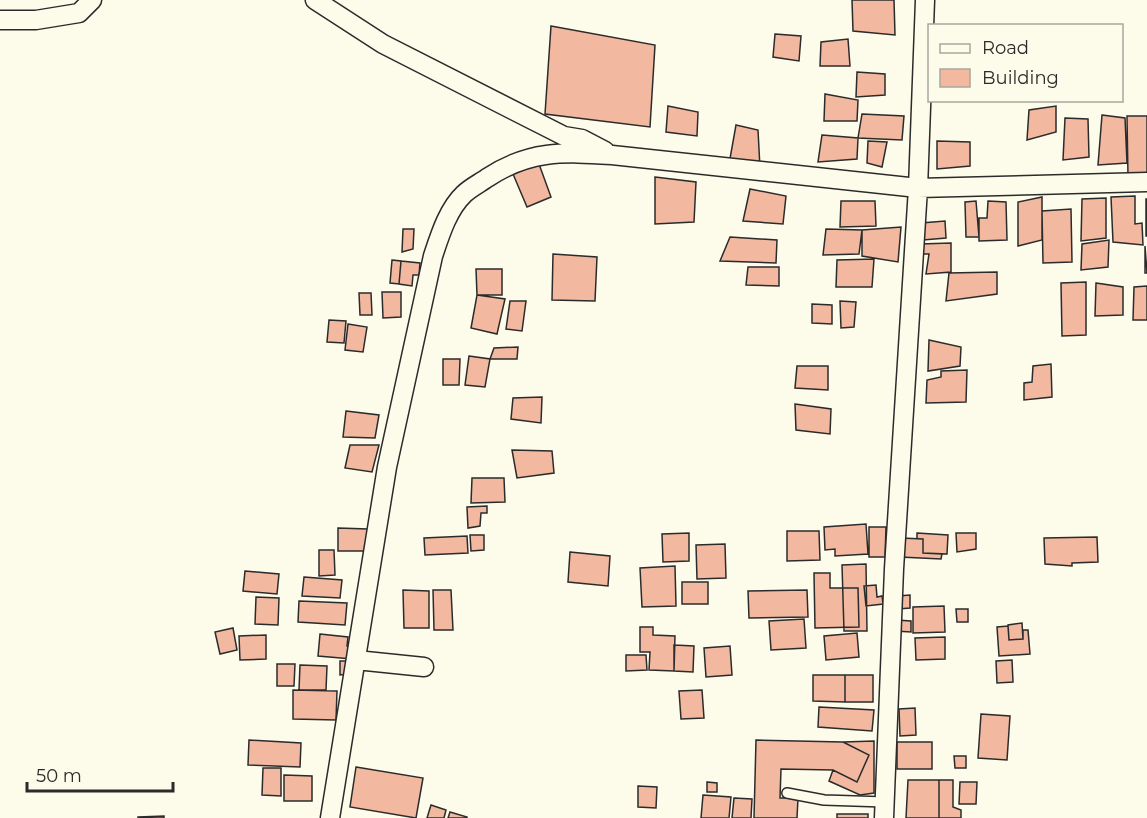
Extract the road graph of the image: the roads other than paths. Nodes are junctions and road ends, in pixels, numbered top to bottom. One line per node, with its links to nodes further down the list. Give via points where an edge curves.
1 (92, 0): 4 (street, via 79,13 36,20)
2 (315, 0): 5 (street, via 383,44 564,136)
3 (925, 0): 7 (street)
4 (0, 20)
5 (612, 155): 7 (street); 8 (street, via 570,153 526,158 463,194 444,224 433,256 387,467)
6 (1147, 182): 7 (street)
7 (918, 188): 11 (street, via 894,569)
8 (356, 660): 9 (street); 12 (street)
9 (424, 667)
10 (787, 793): 11 (lane)
11 (884, 810)
12 (330, 818)

